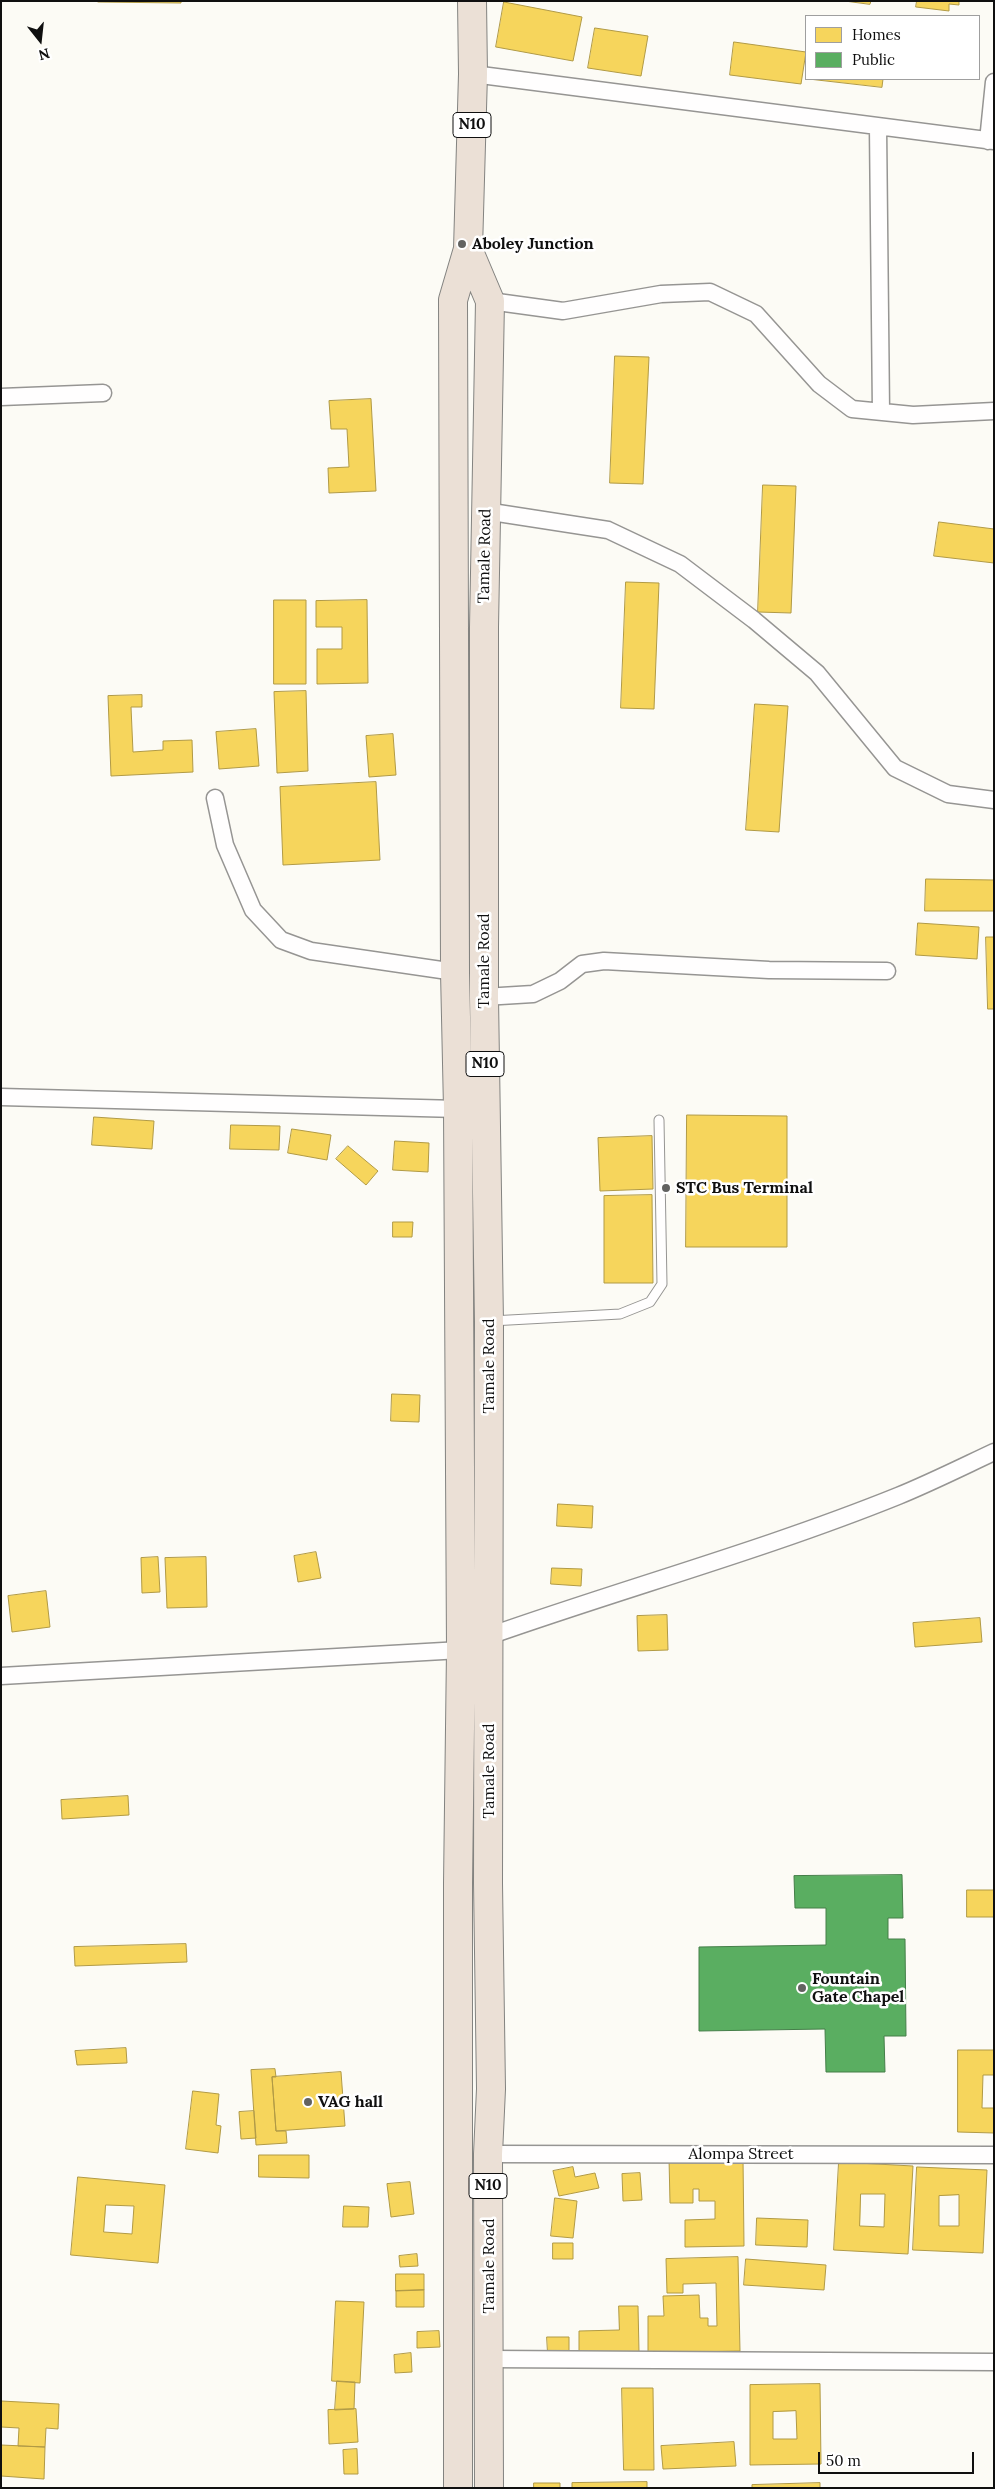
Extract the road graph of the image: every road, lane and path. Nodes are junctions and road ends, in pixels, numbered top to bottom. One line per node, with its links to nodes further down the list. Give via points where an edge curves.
1 (472, 1): 2 (highway, Tamale Road / N10)
2 (473, 74): 4 (street); 6 (highway, Tamale Road / N10)
3 (994, 82): 5 (street)
4 (878, 128): 5 (street); 11 (street)
5 (991, 141)
6 (468, 249): 7 (highway, Tamale Road / N10); 16 (highway, Tamale Road / N10, via 453,300)
7 (490, 301): 11 (street, via 563,311 661,294 710,292 756,314 819,384 852,409); 12 (highway, Tamale Road / N10)
8 (103, 393): 9 (street)
9 (1, 397)
10 (994, 411): 11 (street, via 913,416)
11 (881, 412)
12 (485, 511): 14 (street, via 608,530 680,564 817,673 895,768 948,794); 17 (highway, Tamale Road / N10)
13 (216, 798): 16 (street, via 225,845 253,910 281,940 311,951)
14 (994, 800)
15 (887, 971): 17 (street, via 769,970 604,961 582,964 560,981 533,994)
16 (455, 972): 19 (highway, Tamale Road / N10)
17 (484, 997): 22 (highway, Tamale Road / N10)
18 (1, 1097): 19 (street)
19 (458, 1109): 21 (highway, Tamale Road / N10)
20 (660, 1120): 23 (lane, via 662,1284 650,1302 620,1314)
21 (459, 1291): 22 (highway); 26 (highway, Tamale Road / N10)
22 (488, 1291): 23 (highway, Tamale Road / N10)
23 (489, 1322): 25 (highway, Tamale Road / N10)
24 (994, 1452): 25 (street, via 899,1496 796,1534)
25 (489, 1636): 28 (highway, Tamale Road / N10)
26 (461, 1650): 27 (street); 29 (highway, Tamale Road / N10)
27 (1, 1676)
28 (488, 1883): 29 (highway); 30 (highway, Tamale Road / N10, via 491,2089)
29 (458, 1884): 34 (highway, Tamale Road / N10)
30 (488, 2154): 31 (street, Alompa Street); 32 (highway, Tamale Road / N10)
31 (994, 2155)
32 (489, 2359): 33 (street); 35 (highway, Tamale Road / N10)
33 (994, 2362)
34 (458, 2488)
35 (489, 2488)

